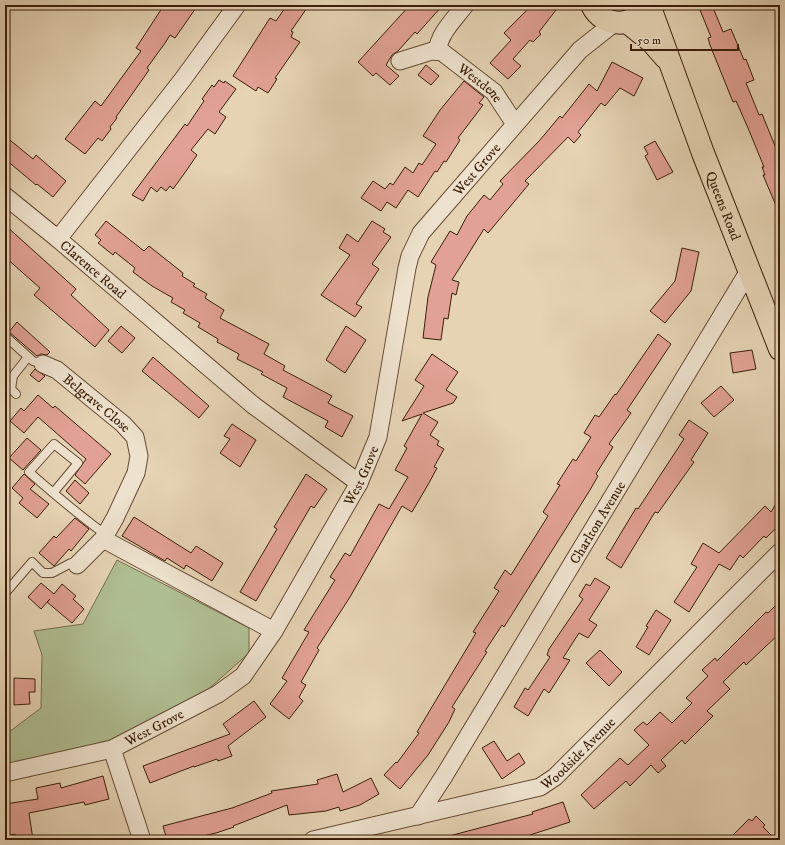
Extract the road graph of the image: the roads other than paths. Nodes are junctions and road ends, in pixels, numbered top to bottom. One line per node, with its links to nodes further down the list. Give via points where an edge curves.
1 (237, 5): 10 (street, Clarence Road)
2 (465, 5): 5 (street, via 442,34)
3 (646, 5): 4 (main road, via 638,15); 7 (main road, Queens Road, via 652,13)
4 (608, 16): 7 (main road, Queens Road, via 652,42); 8 (street, West Grove)
5 (437, 51): 6 (street); 8 (street, Westdene, via 450,57 494,92)
6 (400, 61)
7 (669, 61): 11 (main road, Queens Road)
8 (515, 124): 16 (street, West Grove, via 429,223 415,245 407,268 378,437)
9 (5, 196): 10 (street)
10 (58, 239): 16 (street, Clarence Road, via 253,405)
11 (750, 269): 13 (main road, Queens Road); 25 (street, Charlton Avenue)
12 (6, 336): 14 (lane)
13 (780, 349)
14 (36, 360): 15 (lane, via 13,376 11,389); 18 (street, Belgrave Close, via 57,370 123,424 135,437 139,456 136,473)
15 (16, 394)
16 (359, 483): 22 (street, West Grove)
17 (53, 493): 17 (lane, via 30,472 54,444 78,463); 18 (lane)
18 (104, 537): 20 (street, Belgrave Close); 22 (street)
19 (780, 552): 26 (street, Woodside Avenue, via 555,777 540,787)
20 (77, 565): 21 (lane, via 71,563 52,573 43,573 32,562)
21 (7, 591)
22 (274, 631): 23 (street, West Grove, via 253,664 231,686)
23 (112, 749): 24 (street, West Grove); 28 (street)
24 (5, 773)
25 (444, 776): 26 (street); 27 (street, Charlton Avenue)
26 (451, 808): 27 (street, Woodside Avenue)
27 (418, 816): 29 (street, Woodside Avenue)
28 (142, 840)
29 (313, 840)

